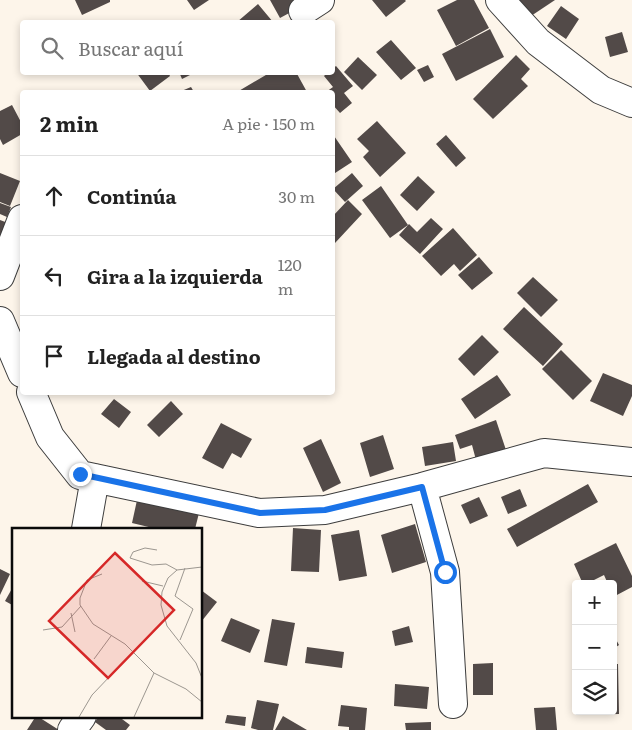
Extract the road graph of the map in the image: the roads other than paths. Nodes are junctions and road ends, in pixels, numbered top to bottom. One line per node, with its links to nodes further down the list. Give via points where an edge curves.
1 (500, 0): 2 (street, via 538,42 601,90)
2 (632, 103)
3 (20, 224): 4 (street)
4 (0, 276)
5 (0, 321): 6 (street)
6 (20, 369)
7 (32, 395): 9 (street, via 50,437 80,474)
8 (632, 462): 10 (street, via 544,453)
9 (95, 478): 10 (street, via 260,513 325,510); 11 (street)
10 (422, 487): 12 (street, via 445,572)
11 (86, 528)
12 (453, 704)
13 (81, 718): 14 (street)
14 (72, 730)

